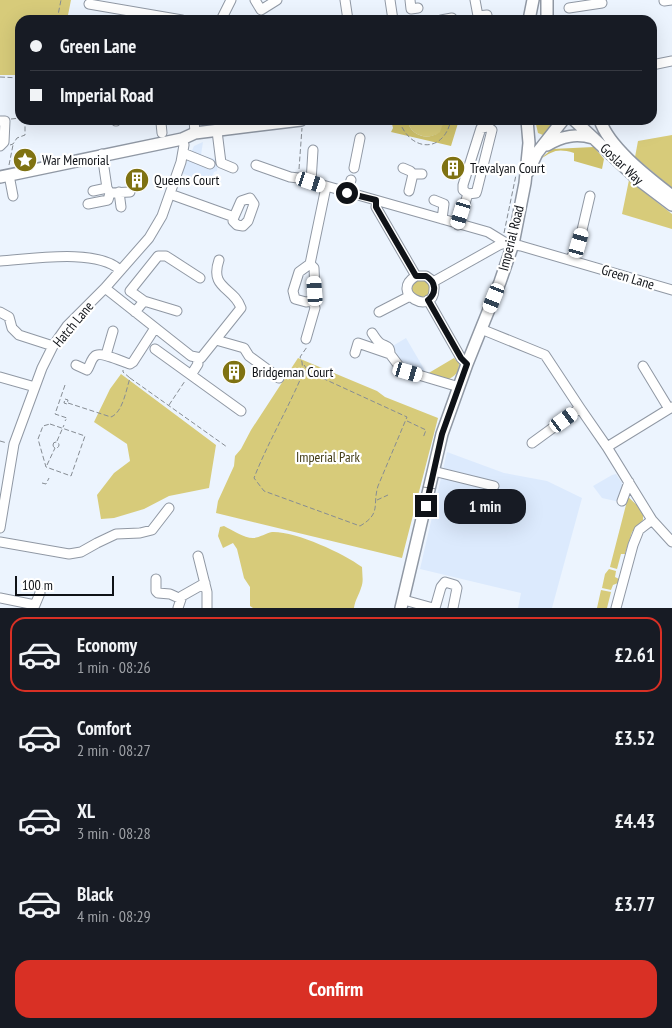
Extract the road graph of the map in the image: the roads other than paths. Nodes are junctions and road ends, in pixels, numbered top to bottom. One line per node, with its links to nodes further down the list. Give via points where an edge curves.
1 (231, 0): 16 (street)
2 (256, 0): 3 (street, via 261,10)
3 (277, 0)
4 (345, 0): 17 (street)
5 (390, 0): 18 (street)
6 (410, 0): 13 (street, via 411,9)
7 (531, 0): 20 (main road)
8 (546, 0): 21 (main road)
9 (478, 1): 19 (street)
10 (586, 2): 11 (street); 14 (street)
11 (602, 3)
12 (89, 4): 15 (street)
13 (418, 8)
14 (569, 8)
15 (153, 15)
16 (224, 15)
17 (347, 15)
18 (392, 15)
19 (478, 15)
20 (530, 15)
21 (547, 15)
22 (672, 62): 23 (street)
23 (657, 64)
24 (0, 121): 38 (street, via 4,121)
25 (161, 125): 33 (street)
26 (194, 125): 34 (street)
27 (243, 125): 32 (main road)
28 (527, 125): 51 (main road, Imperial Road, via 529,143)
29 (559, 125): 39 (main road, Imperial Road)
30 (579, 125): 36 (main road, Goslar Way)
31 (602, 125): 60 (main road, Goslar Way, via 612,142)
32 (217, 131): 34 (main road); 45 (street, via 221,163)
33 (162, 133)
34 (195, 133): 37 (main road)
35 (360, 138): 46 (street)
36 (595, 138): 39 (main road, via 567,136); 65 (main road, Goslar Way, via 635,177)
37 (182, 139): 41 (street, Hatch Lane); 42 (main road)
38 (4, 146)
39 (541, 148): 51 (main road, Imperial Road)
40 (313, 150): 50 (street)
41 (183, 153): 43 (street); 57 (street, Hatch Lane)
42 (102, 154): 48 (main road); 54 (street)
43 (210, 164)
44 (256, 165): 50 (street, Green Lane)
45 (233, 168)
46 (354, 168)
47 (403, 168): 67 (street, via 418,174)
48 (7, 175): 58 (street)
49 (351, 180): 56 (street)
50 (311, 182): 52 (street, Green Lane)
51 (524, 183): 72 (main road, Imperial Road)
52 (326, 187): 56 (street, Green Lane); 76 (street)
53 (93, 191): 54 (street)
54 (112, 191): 55 (street); 64 (street, via 108,200); 66 (street)
55 (130, 192)
56 (347, 193): 62 (street, Green Lane)
57 (170, 194): 69 (street); 77 (street, Hatch Lane, via 149,238)
58 (14, 196)
59 (590, 196): 74 (street, via 579,243)
60 (672, 196)
61 (467, 198): 61 (street, via 463,186 481,128 488,127 492,130 491,140 477,190)
62 (376, 200): 67 (street, Green Lane); 78 (street, via 376,207)
63 (434, 200): 70 (street, via 444,204)
64 (88, 204)
65 (672, 205)
66 (121, 206)
67 (404, 208): 70 (street, Green Lane)
68 (461, 214): 71 (street)
69 (234, 217)
70 (442, 219): 71 (street, Green Lane)
71 (458, 225): 72 (street, Green Lane, via 488,232)
72 (509, 243): 74 (street, Green Lane); 80 (street, via 499,245); 92 (main road, Imperial Road, via 500,282)
73 (220, 260): 96 (street, via 217,267 220,285 241,308)
74 (570, 260): 82 (street, Green Lane)
75 (0, 261): 77 (street, via 83,256 114,264)
76 (310, 264): 85 (street, via 314,268); 85 (street, via 299,272 293,291 294,299)
77 (120, 270): 81 (street, Hatch Lane)
78 (416, 276): 80 (street, via 426,276); 83 (street, via 408,285)
79 (200, 278): 86 (street, via 166,256 158,256 130,290)
80 (432, 282): 84 (street, via 434,290)
81 (105, 288): 89 (street); 97 (street, Hatch Lane, via 67,326)
82 (672, 290)
83 (410, 296): 84 (street, via 418,302); 90 (street)
84 (428, 300): 103 (street)
85 (313, 301): 95 (street, via 315,308)
86 (144, 302): 87 (street); 89 (street)
87 (177, 311)
88 (0, 312): 97 (street, via 9,317 12,328 19,335)
89 (135, 312): 91 (street)
90 (379, 312)
91 (155, 328): 101 (street, via 130,364); 102 (street)
92 (481, 329): 103 (main road, Imperial Road); 113 (street, via 545,355)
93 (113, 331): 101 (street)
94 (372, 333): 100 (street, via 379,343 387,345)
95 (306, 339)
96 (216, 340): 102 (street, via 204,356); 109 (street, via 244,348 249,356)
97 (53, 346): 111 (street, Hatch Lane)
98 (155, 349): 107 (street)
99 (355, 353): 100 (street, via 358,343)
100 (390, 354): 106 (street)
101 (106, 355): 104 (street, via 97,354 88,370)
102 (197, 358): 107 (street, via 198,364)
103 (467, 364): 112 (main road, Imperial Road)
104 (76, 365)
105 (643, 366): 114 (street)
106 (402, 370): 110 (street); 112 (street)
107 (190, 374): 115 (street)
108 (0, 377): 111 (street)
109 (279, 378)
110 (397, 378)
111 (35, 387): 123 (street, Hatch Lane, via 14,444)
112 (459, 387): 118 (main road, Imperial Road)
113 (580, 408): 116 (street); 117 (street)
114 (670, 408): 117 (street)
115 (241, 411)
116 (532, 443)
117 (607, 447): 119 (street)
118 (433, 471): 120 (street); 134 (main road, Imperial Road)
119 (629, 482): 121 (street); 124 (street)
120 (494, 486)
121 (622, 501)
122 (169, 508): 126 (street, via 152,530 116,534 81,552 69,554)
123 (1, 515): 125 (street, Hatch Lane)
124 (652, 520): 127 (street); 139 (street, via 638,530)
125 (0, 528)
126 (0, 542)
127 (672, 542)
128 (198, 556): 130 (street)
129 (156, 579): 133 (street, via 156,591 170,594)
130 (205, 583): 133 (street, via 182,596); 136 (street)
131 (40, 593): 135 (street)
132 (0, 598): 135 (street)
133 (179, 604)
134 (402, 604): 137 (street)
135 (33, 606)
136 (207, 608)
137 (434, 608): 138 (street, via 440,586 445,582 457,588)
138 (453, 608)
139 (616, 608)

